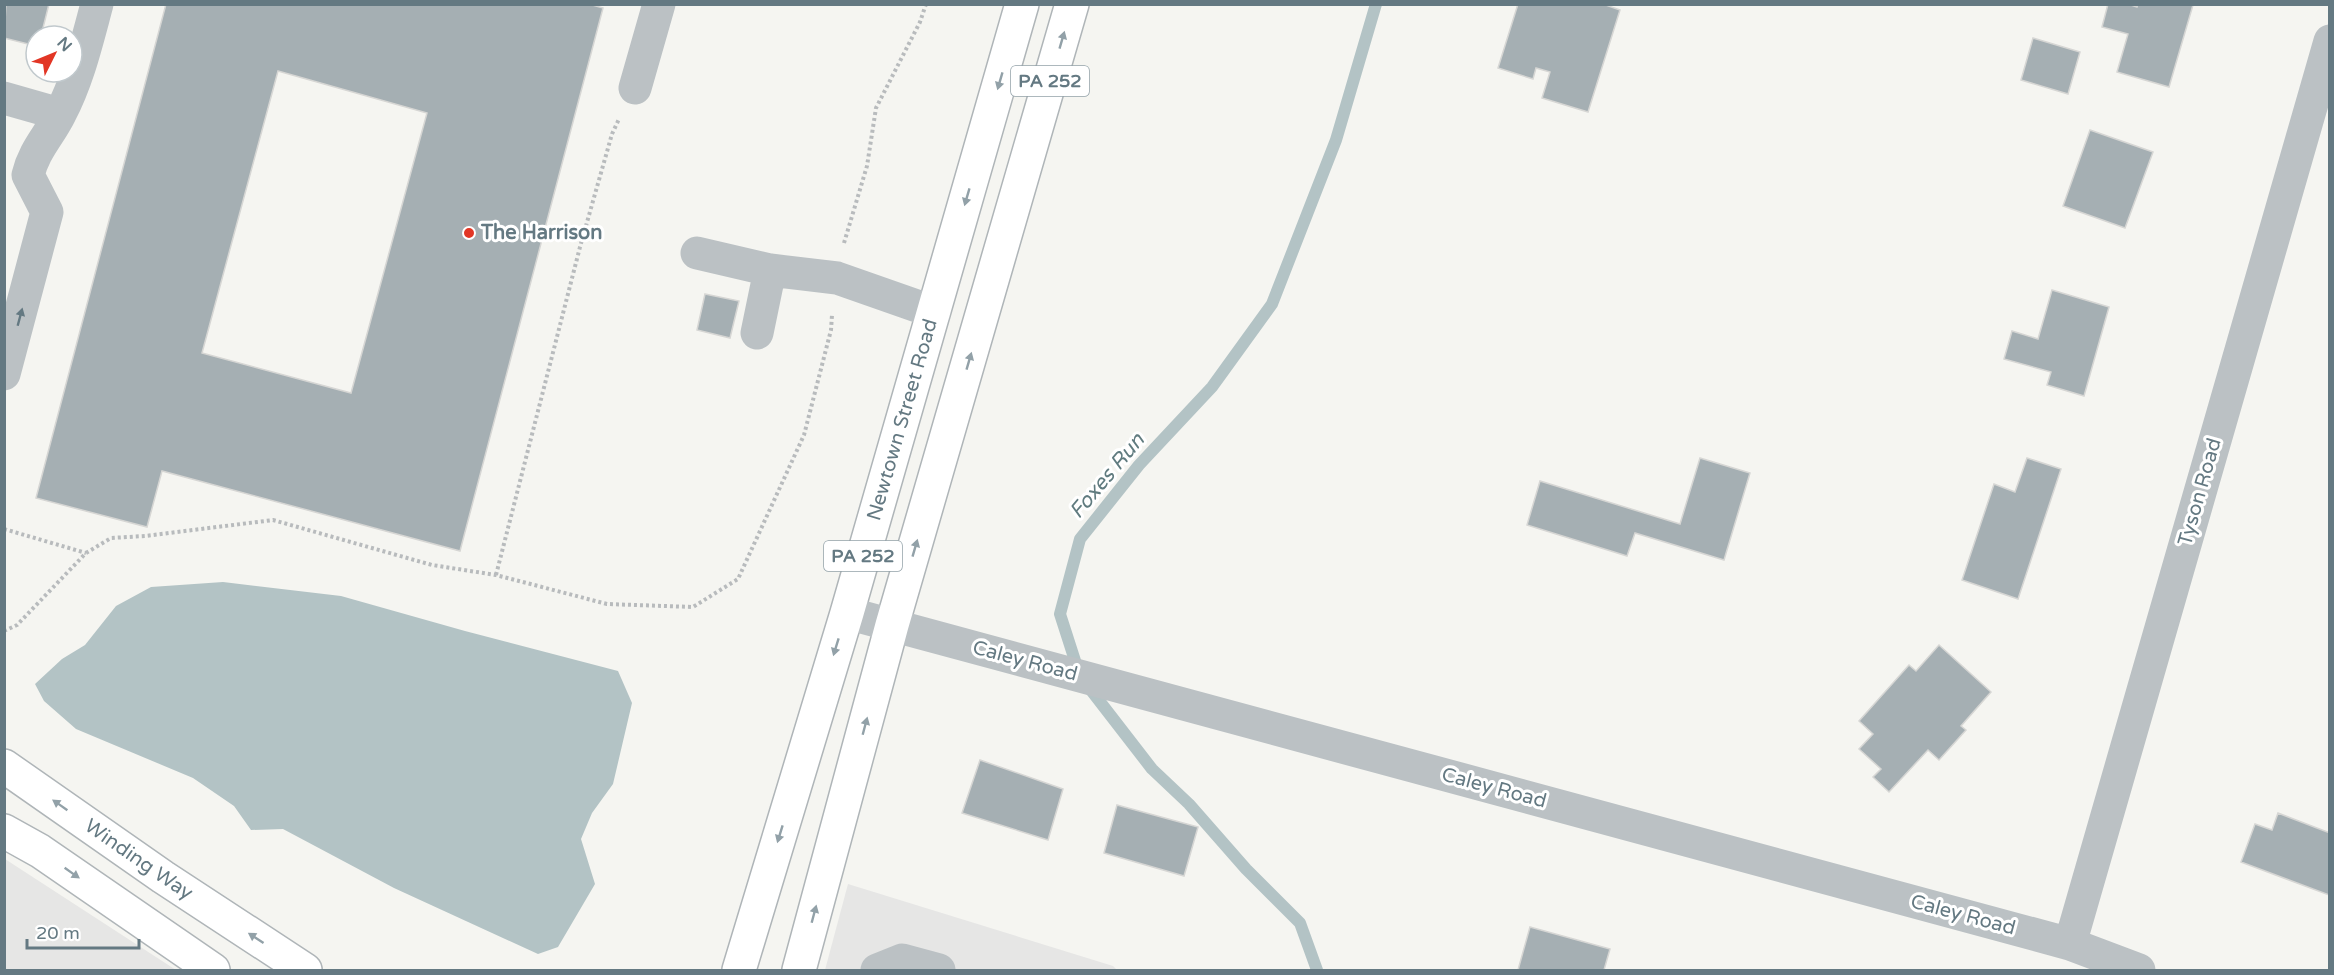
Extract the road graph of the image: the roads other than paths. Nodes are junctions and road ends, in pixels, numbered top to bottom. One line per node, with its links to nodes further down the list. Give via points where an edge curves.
1 (97, 4): 8 (street, via 81,61)
2 (659, 4): 6 (street)
3 (1022, 4): 12 (main road, Newtown Street Road / PA 252, one-way to 12)
4 (1072, 4): 16 (main road, PA 252, one-way to 4)
5 (2330, 41): 19 (street, Tyson Road)
6 (635, 88)
7 (4, 98): 8 (street)
8 (60, 114): 9 (street)
9 (17, 168): 14 (street, one-way to 9, via 47,213)
10 (697, 253): 11 (street)
11 (770, 270): 12 (street, via 837,278); 13 (street)
12 (934, 312): 15 (main road, Newtown Street Road / PA 252)
13 (757, 333)
14 (4, 374)
15 (847, 613): 16 (street, Caley Road); 22 (main road, Newtown Street Road / PA 252, one-way to 22)
16 (892, 625): 19 (street, Caley Road); 23 (main road, PA 252, one-way to 16)
17 (4, 766): 21 (main road, Winding Way, one-way to 17)
18 (4, 831): 20 (main road, one-way to 20, via 40,851)
19 (2070, 944): 26 (street, Caley Road)
20 (213, 970)
21 (305, 970)
22 (739, 970)
23 (799, 970)
24 (877, 970): 25 (street, via 902,960)
25 (939, 970)
26 (2139, 970)

